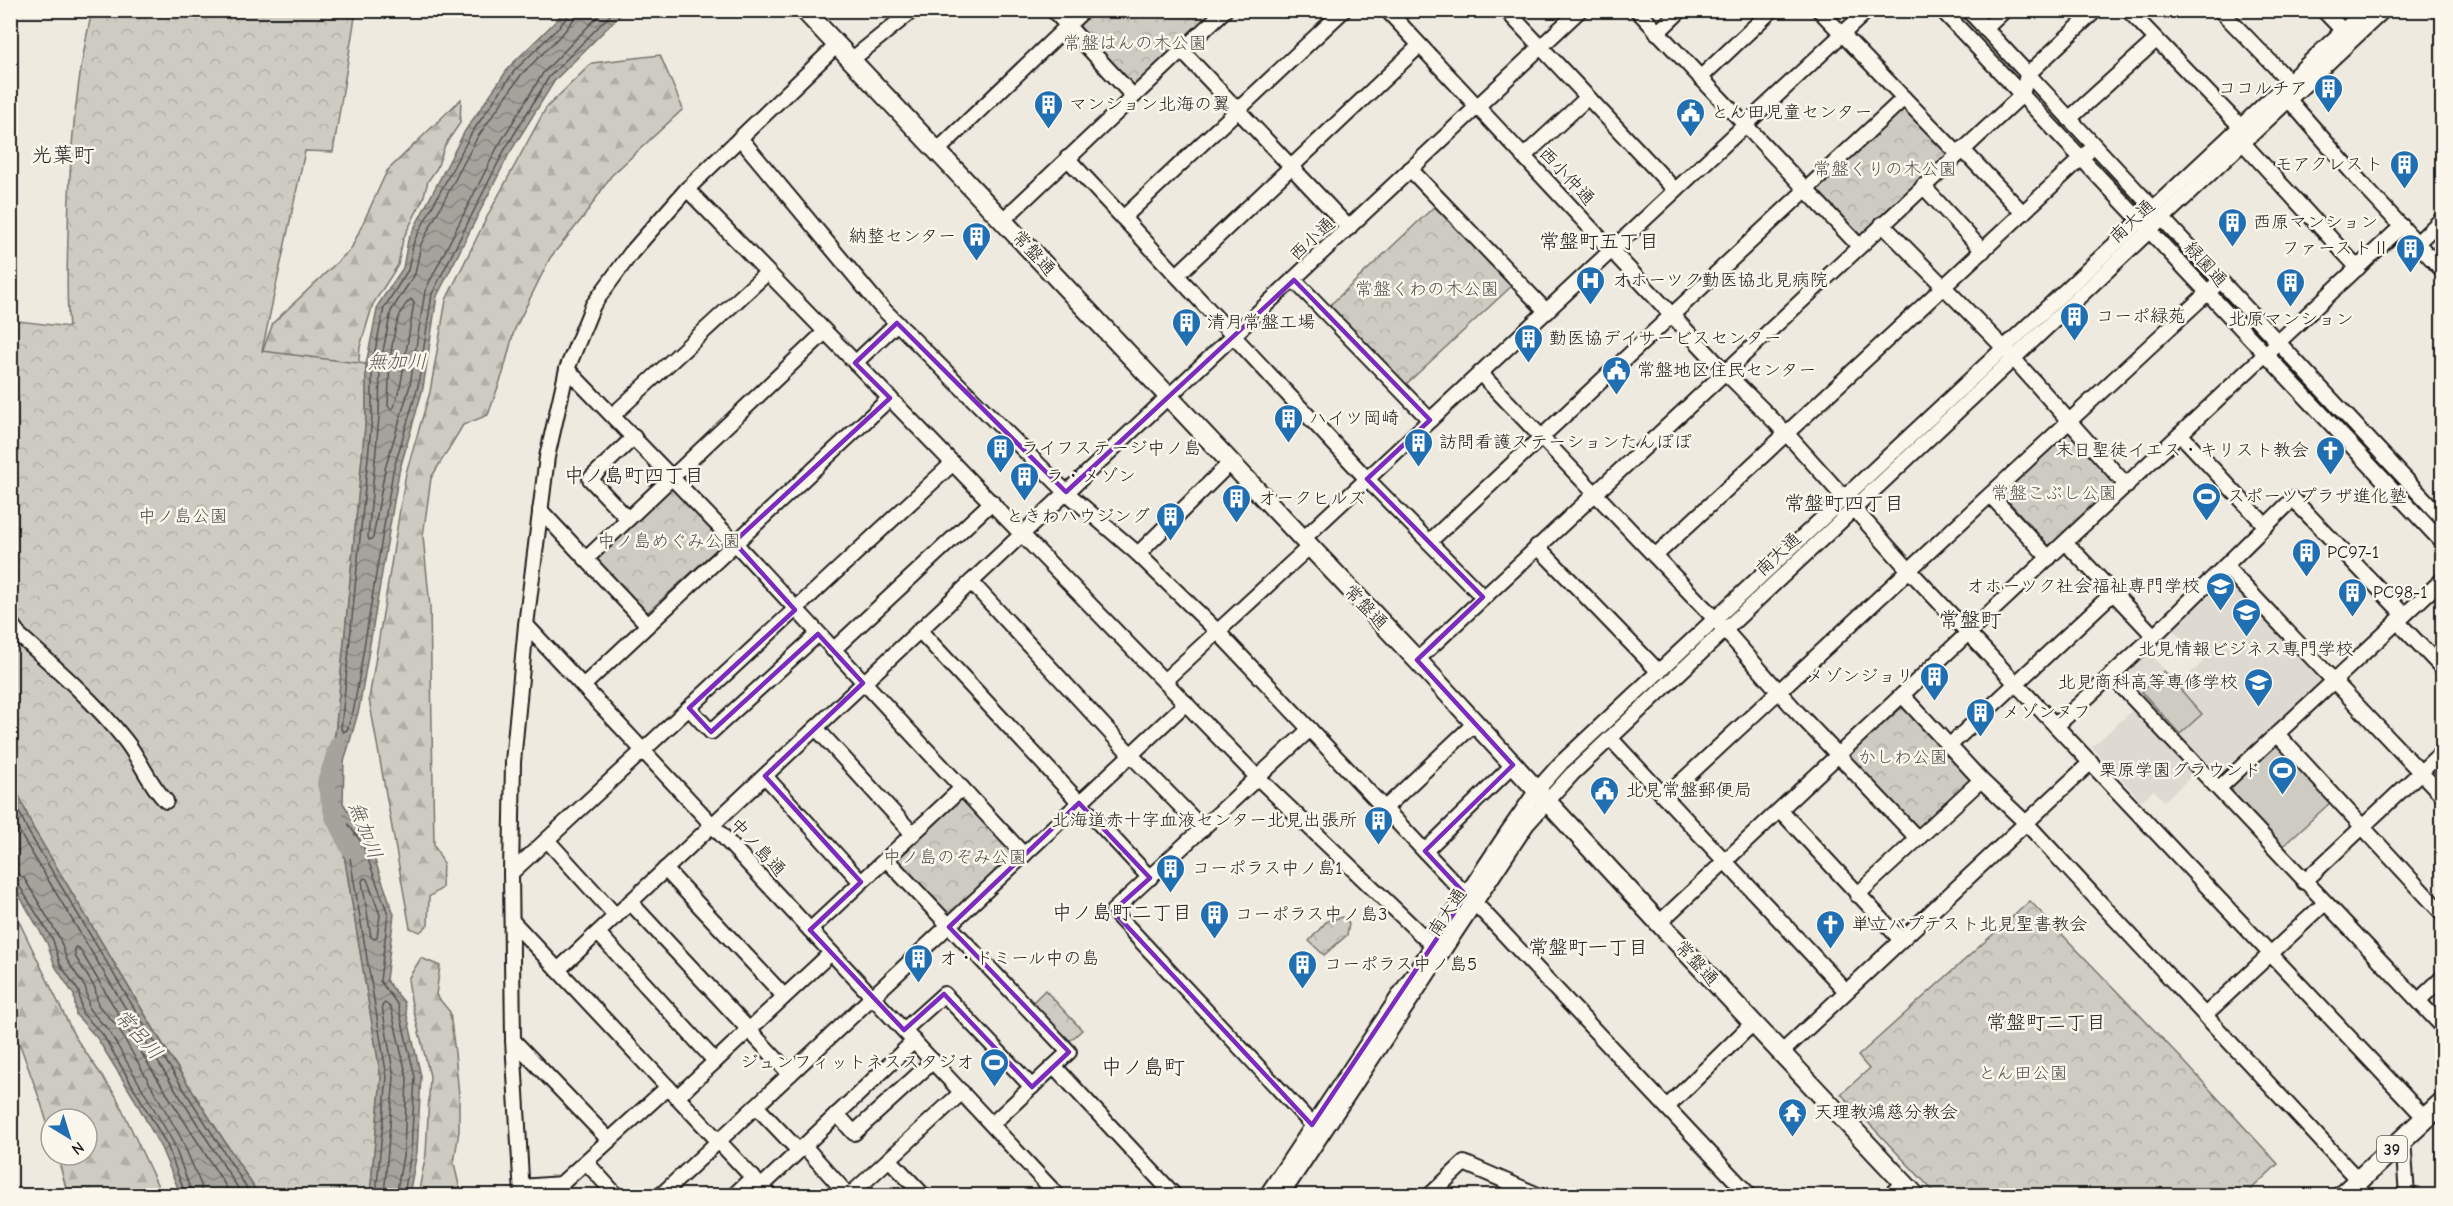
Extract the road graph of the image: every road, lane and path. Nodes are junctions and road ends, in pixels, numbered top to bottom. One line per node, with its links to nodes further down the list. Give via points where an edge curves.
1 (913, 10): 34 (street)
2 (1053, 10): 24 (street)
3 (1084, 10): 24 (street)
4 (1225, 10): 33 (street)
5 (1344, 10): 44 (street)
6 (1387, 10): 31 (street, 西小仲通)
7 (1506, 10): 32 (street)
8 (1580, 10): 32 (street, 西小通)
9 (1637, 10): 26 (street)
10 (1681, 10): 26 (street)
11 (1772, 10): 36 (street)
12 (1819, 10): 27 (street)
13 (1868, 10): 27 (street)
14 (1942, 10): 38 (street, 緑園通)
15 (1968, 10): 25 (street, 緑園通)
16 (2005, 10): 25 (street)
17 (2096, 10): 35 (street)
18 (2128, 10): 29 (street)
19 (2220, 10): 37 (street)
20 (2323, 10): 28 (street)
21 (2365, 10): 28 (street, 南大通)
22 (2384, 10): 28 (street, 南大通)
23 (809, 16): 30 (main road, 常盤通)
24 (1068, 26): 39 (street); 51 (street)
25 (1985, 29): 35 (street, 緑園通)
26 (1657, 33): 36 (street)
27 (1842, 34): 41 (street); 46 (street)
28 (2348, 36): 37 (street, 南大通); 42 (street, 南大通)
29 (2156, 40): 45 (street); 47 (street)
30 (836, 46): 34 (main road, 常盤通); 48 (street)
31 (1419, 46): 43 (street, 西小仲通); 56 (street)
32 (1541, 47): 40 (street); 43 (street, 西小通)
33 (1182, 51): 39 (street); 44 (street)
34 (850, 61): 51 (main road, 常盤通)
35 (2027, 75): 38 (street); 45 (street, 緑園通)
36 (1700, 78): 46 (street)
37 (2289, 81): 47 (street, 南大通)
38 (2022, 95): 52 (street); 55 (street, 緑園通)
39 (1133, 96): 54 (street)
40 (1588, 97): 53 (street); 60 (street)
41 (1904, 98): 52 (street); 61 (street)
42 (2289, 100): 49 (street, 南大通); 69 (street)
43 (1476, 106): 53 (street, 西小仲通); 57 (street, 西小通)
44 (1238, 111): 56 (street); 64 (street)
45 (2069, 119): 50 (street, 緑園通)
46 (1745, 126): 60 (street); 61 (street)
47 (2241, 127): 63 (street, 南大通)
48 (740, 138): 59 (street); 85 (street)
49 (2243, 142): 63 (street, 南大通); 75 (street)
50 (2094, 147): 55 (street); 63 (street, 緑園通)
51 (936, 151): 66 (main road, 常盤通)
52 (1960, 152): 58 (street); 62 (street)
53 (1523, 157): 73 (street, 西小仲通)
54 (1067, 158): 64 (street); 66 (street)
55 (2082, 158): 62 (street); 68 (street, 緑園通)
56 (1291, 167): 70 (street); 78 (street)
57 (1410, 169): 70 (street, 西小通); 83 (street)
58 (1923, 186): 67 (street); 74 (street)
59 (687, 189): 77 (street); 92 (street, via 631,253 593,306)
60 (1675, 190): 73 (street)
61 (1807, 190): 72 (street); 84 (street)
62 (2023, 213): 74 (street)
63 (2158, 213): 68 (street, 南大通); 80 (street, 緑園通)
64 (1123, 218): 78 (street)
65 (2442, 219): 71 (street)
66 (1002, 220): 95 (main road, 常盤通)
67 (1882, 224): 72 (street); 81 (street)
68 (2145, 225): 82 (street, 緑園通); 89 (street, 南大通)
69 (2402, 226): 71 (street); 75 (street)
70 (1349, 228): 79 (street, 西小通)
71 (2417, 243): 76 (street)
72 (1859, 246): 93 (street)
73 (1611, 250): 83 (street); 84 (street, 西小仲通)
74 (1983, 250): 81 (street)
75 (2358, 268): 88 (street)
76 (2442, 270)
77 (767, 273): 86 (street); 97 (street)
78 (1177, 275): 87 (street)
79 (1294, 280): 87 (street, 西小通); 98 (street)
80 (2220, 280): 82 (street); 88 (street, 緑園通)
81 (1943, 288): 89 (street); 100 (street)
82 (2207, 293): 90 (street, 緑園通); 99 (street)
83 (1547, 312): 94 (street)
84 (1672, 315): 93 (street, 西小仲通); 103 (street)
85 (897, 323): 91 (street); 109 (street)
86 (825, 332): 91 (street); 106 (street)
87 (1234, 336): 95 (street, 西小通); 107 (street)
88 (2278, 342): 90 (street); 116 (street, 緑園通)
89 (2008, 353): 99 (street); 112 (street, 南大通); 114 (street, 南大通)
90 (2265, 354): 101 (street); 120 (street, 緑園通)
91 (855, 363): 96 (street)
92 (567, 369): 97 (street); 115 (street, via 547,457)
93 (1725, 372): 100 (street, 西小仲通); 110 (street)
94 (1480, 373): 98 (street); 103 (street)
95 (1169, 397): 105 (main road, 常盤通); 109 (street, 西小通)
96 (890, 398): 104 (street); 121 (street)
97 (613, 415): 102 (street)
98 (1430, 420): 107 (street)
99 (2068, 423): 108 (street); 111 (street)
100 (1786, 433): 112 (street, 西小仲通); 127 (street)
101 (2181, 435): 108 (street); 118 (street)
102 (634, 437): 106 (street); 117 (street, via 590,478)
103 (1541, 437): 110 (street); 122 (street)
104 (953, 463): 113 (street); 136 (street)
105 (1230, 464): 124 (main road, 常盤通); 126 (street)
106 (673, 477): 117 (street); 121 (street)
107 (1367, 479): 122 (street); 124 (street)
108 (2127, 486): 123 (street)
109 (1066, 492): 119 (street, 中ノ島通); 126 (street)
110 (1594, 493): 125 (street); 127 (street)
111 (1989, 495): 128 (street); 131 (street)
112 (1844, 497): 114 (street, 西小仲通); 140 (street, 南大通)
113 (992, 502): 119 (street); 147 (street)
114 (1854, 508): 131 (street, 西小仲通); 140 (street, 南大通)
115 (540, 510): 129 (street); 141 (street)
116 (2442, 518)
117 (628, 519): 129 (street)
118 (2266, 526): 130 (street); 137 (street, via 2294,499)
119 (1022, 533): 133 (street, 中ノ島通); 153 (street)
120 (2440, 534)
121 (734, 542): 136 (street); 139 (street)
122 (1429, 542): 135 (street)
123 (2066, 543): 128 (street); 134 (street)
124 (1305, 544): 143 (street); 148 (main road, 常盤通)
125 (1537, 546): 135 (street); 150 (street)
126 (1138, 554): 143 (street)
127 (1655, 556): 140 (street)
128 (2049, 558): 144 (street)
129 (586, 559): 139 (street)
130 (2225, 566): 146 (street); 152 (street)
131 (1909, 570): 144 (street, 西小仲通); 157 (street)
132 (2442, 580): 137 (street)
133 (971, 582): 142 (street, 中ノ島通); 170 (street)
134 (2113, 593): 146 (street); 155 (street)
135 (1483, 597): 148 (street)
136 (795, 610): 145 (street); 160 (street)
137 (2401, 618): 149 (street); 152 (street)
138 (10, 622): 183 (street, via 125,740 153,788)
139 (647, 624): 156 (street)
140 (1720, 624): 150 (street, 南大通); 157 (street); 166 (street, 南大通)
141 (526, 625): 156 (street); 199 (street, via 513,762)
142 (919, 630): 154 (street, 中ノ島通); 184 (street)
143 (1218, 632): 153 (street); 164 (street)
144 (1969, 633): 155 (street, 西小仲通); 158 (street)
145 (818, 634): 147 (street); 160 (street, via 711,732)
146 (2154, 636): 151 (street)
147 (833, 650): 154 (street)
148 (1417, 660): 161 (main road, 常盤通)
149 (2442, 669)
150 (1659, 672): 181 (street, 南大通, via 1561,763)
151 (2111, 675): 162 (street); 179 (street)
152 (2335, 680): 165 (street); 174 (street)
153 (1164, 681): 159 (street)
154 (863, 683): 163 (street, 中ノ島通); 178 (street)
155 (2016, 684): 162 (street, 西小仲通); 167 (street)
156 (583, 686): 168 (street)
157 (1778, 692): 171 (street); 182 (street)
158 (1902, 695): 167 (street); 171 (street)
159 (1186, 703): 170 (street); 176 (street)
160 (689, 708): 168 (street)
161 (1475, 723): 173 (main road, 常盤通); 185 (street)
162 (2056, 726): 172 (street, 西小仲通)
163 (816, 728): 175 (street, 中ノ島通); 191 (street)
164 (1310, 729): 176 (street); 185 (street)
165 (2277, 734): 179 (street); 189 (street)
166 (1610, 738): 181 (street, 南大通); 182 (street)
167 (1949, 746): 177 (street)
168 (644, 750): 187 (street); 193 (street)
169 (2442, 752): 174 (street)
170 (1131, 755): 184 (street); 190 (street)
171 (1838, 755): 186 (street); 192 (street)
172 (2091, 762): 188 (street); 217 (street, 西小仲通)
173 (1513, 765): 181 (main road, 常盤通); 194 (street)
174 (2421, 772): 180 (street); 189 (street)
175 (765, 776): 187 (street, 中ノ島通); 201 (street)
176 (1257, 777): 190 (street); 215 (street)
177 (1982, 780): 188 (street); 192 (street)
178 (962, 788): 191 (street); 195 (street)
179 (2218, 788): 202 (street)
180 (2442, 795)
181 (1541, 796): 204 (street, 南大通); 210 (main road, 常盤通)
182 (1665, 797): 197 (street)
183 (166, 801)
184 (1080, 803): 195 (street); 200 (street)
185 (1385, 808): 194 (street)
186 (1780, 810): 197 (street); 203 (street)
187 (713, 824): 198 (street); 212 (street, 中ノ島通)
188 (2027, 824): 214 (street); 224 (street)
189 (2363, 827): 202 (street); 207 (street)
190 (1203, 829): 200 (street)
191 (913, 834): 196 (street)
192 (1918, 839): 203 (street)
193 (547, 840): 199 (street); 208 (street)
194 (1425, 851): 204 (street)
195 (1024, 855): 211 (street)
196 (886, 859): 201 (street); 211 (street)
197 (1725, 862): 210 (street); 220 (street)
198 (665, 869): 205 (street); 221 (street)
199 (511, 873): 209 (street)
200 (1150, 878): 245 (street, via 1113,911)
201 (861, 882): 212 (street)
202 (2304, 882): 206 (street)
203 (1857, 895): 214 (street)
204 (1470, 899): 215 (street, 南大通); 241 (street); 245 (street, 南大通)
205 (630, 902): 208 (street); 227 (street)
206 (2325, 903): 217 (street); 223 (street)
207 (2442, 913)
208 (616, 916): 213 (street)
209 (513, 922): 218 (street); 229 (street)
210 (1659, 923): 225 (main road, 常盤通)
211 (949, 927): 222 (street); 234 (street, via 1069,1052)
212 (810, 930): 216 (street, 中ノ島通)
213 (598, 933): 218 (street); 232 (street)
214 (1901, 940): 220 (street)
215 (1432, 945): 245 (street, 南大通)
216 (831, 953): 221 (street); 222 (street, 中ノ島通)
217 (2271, 954): 224 (street); 243 (street, 西小仲通)
218 (558, 970): 237 (street)
219 (2442, 978): 223 (street)
220 (1846, 991): 231 (street)
221 (784, 996): 227 (street)
222 (872, 996): 228 (street, 中ノ島通); 235 (street)
223 (2419, 1000): 226 (street)
224 (2205, 1016): 252 (street)
225 (1753, 1023): 231 (main road, 常盤通); 241 (street)
226 (2442, 1026)
227 (749, 1029): 232 (street); 235 (street)
228 (904, 1030): 230 (street, 中ノ島通); 236 (street, via 944,994)
229 (513, 1040): 247 (street); 255 (street)
230 (914, 1041): 233 (street, 中ノ島通); 242 (street)
231 (1781, 1053): 253 (main road, 常盤通)
232 (715, 1061): 237 (street)
233 (933, 1061): 238 (street, 中ノ島通); 242 (street, via 854,1133)
234 (1054, 1066): 236 (street); 263 (street)
235 (790, 1074): 240 (street)
236 (1032, 1087): 244 (street)
237 (673, 1092): 247 (street); 248 (street)
238 (962, 1092): 244 (street, 中ノ島通); 250 (street)
239 (2442, 1103): 243 (highway, 39)
240 (756, 1106): 248 (street); 249 (street)
241 (1667, 1107): 265 (street)
242 (837, 1114): 249 (street)
243 (2426, 1119): 246 (highway, 39)
244 (992, 1124): 262 (street, 中ノ島通)
245 (1317, 1129): 256 (street, 南大通)
246 (2403, 1139): 252 (highway, 39); 269 (street)
247 (609, 1140): 251 (street)
248 (718, 1141): 254 (street); 259 (street)
249 (801, 1148): 250 (street, via 849,1196); 254 (street)
250 (889, 1158): 261 (street)
251 (586, 1162): 255 (street, via 561,1184); 258 (street)
252 (2358, 1180): 268 (highway, 39)
253 (1904, 1182): 266 (street); 267 (main road, 常盤通)
254 (762, 1186): 260 (street)
255 (522, 1191)
256 (1272, 1195)
257 (1536, 1195): 264 (street, via 1464,1162)
258 (617, 1196)
259 (660, 1196)
260 (734, 1196)
261 (924, 1196)
262 (1058, 1196)
263 (1175, 1196)
264 (1429, 1196)
265 (1750, 1196)
266 (1889, 1196)
267 (1916, 1196)
268 (2342, 1196)
269 (2407, 1196)

